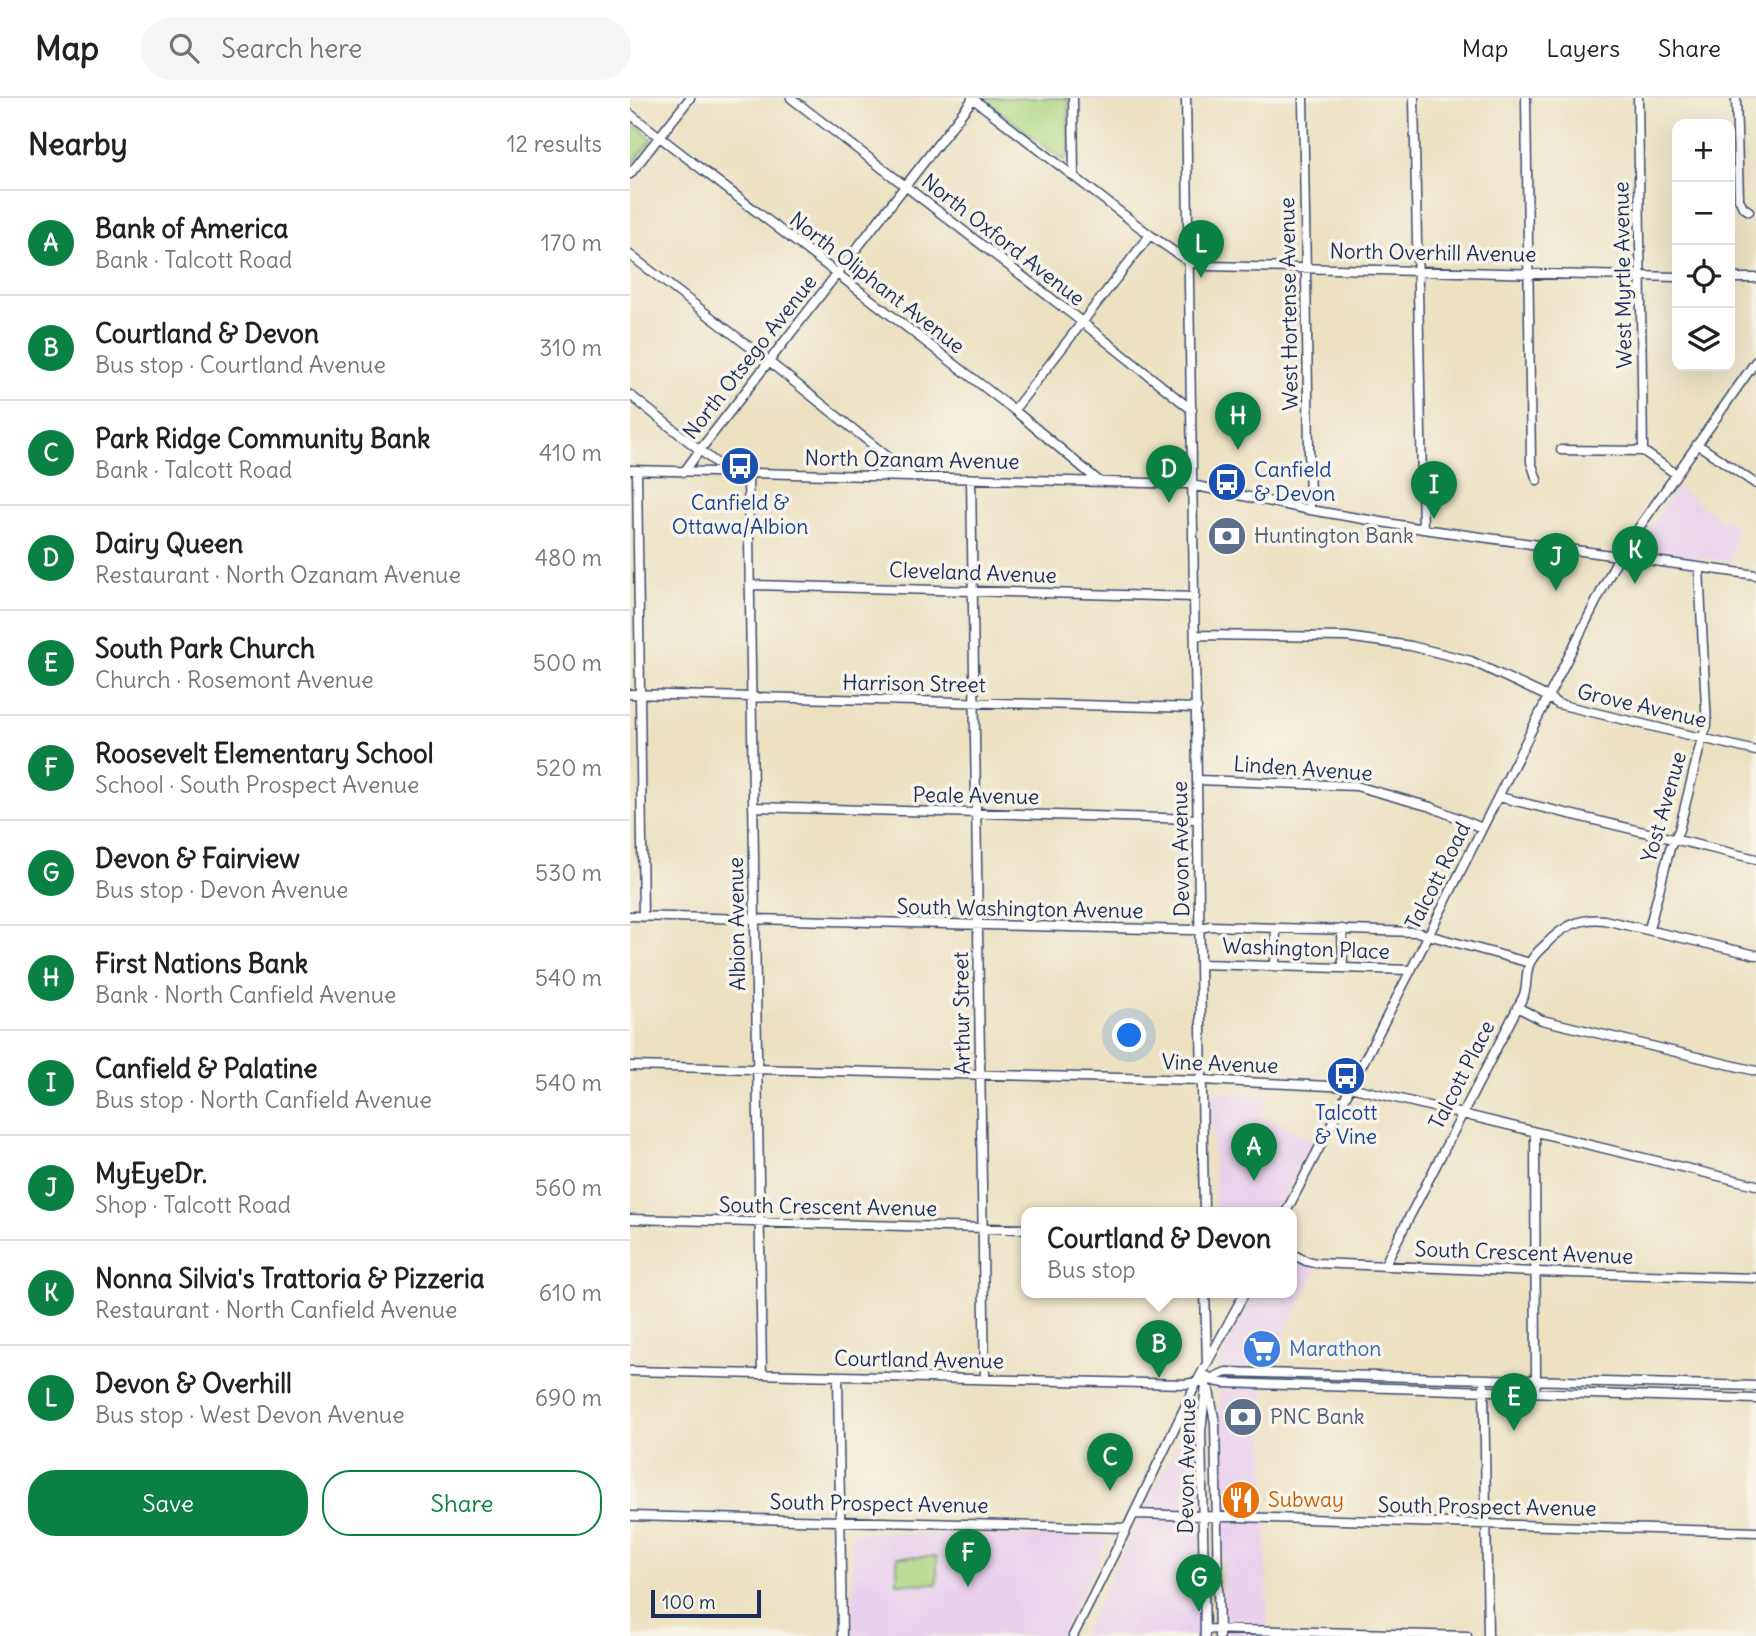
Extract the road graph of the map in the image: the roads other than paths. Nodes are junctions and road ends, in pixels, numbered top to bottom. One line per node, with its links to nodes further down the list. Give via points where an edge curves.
1 (690, 98): 12 (street)
2 (791, 98): 15 (street, North Oxford Avenue)
3 (972, 98): 14 (street); 15 (street, North Otsego Avenue)
4 (1073, 98): 14 (street)
5 (1186, 98): 19 (street, Devon Avenue)
6 (1303, 98): 20 (street, West Hortense Avenue)
7 (1414, 98): 21 (street)
8 (1526, 98): 22 (street)
9 (1637, 98): 24 (street, West Myrtle Avenue)
10 (1736, 98): 16 (street, via 1739,199)
11 (630, 114): 12 (street, North Oliphant Avenue)
12 (659, 137): 13 (street); 23 (street, North Oliphant Avenue)
13 (630, 174)
14 (1074, 176): 17 (street)
15 (905, 186): 23 (street, North Otsego Avenue); 28 (street, North Oxford Avenue)
16 (1749, 211)
17 (1150, 235): 19 (street); 28 (street)
18 (630, 255): 29 (street)
19 (1189, 262): 20 (street, North Overhill Avenue); 33 (street, Devon Avenue)
20 (1306, 268): 21 (street, North Overhill Avenue); 49 (street, West Hortense Avenue)
21 (1417, 271): 22 (street, North Overhill Avenue); 50 (street)
22 (1529, 273): 24 (street, North Overhill Avenue); 45 (street, via 1531,462)
23 (837, 274): 29 (street, North Otsego Avenue); 32 (street, North Oliphant Avenue)
24 (1641, 276): 25 (street, North Overhill Avenue); 37 (street, West Myrtle Avenue)
25 (1672, 277)
26 (1735, 278): 27 (street)
27 (1756, 278)
28 (1082, 322): 32 (street); 33 (street, North Oxford Avenue)
29 (768, 361): 35 (street, North Otsego Avenue); 43 (street)
30 (1756, 361): 34 (street, Talcott Road)
31 (630, 395): 35 (street)
32 (1014, 410): 46 (street, North Oliphant Avenue)
33 (1192, 411): 48 (street, Devon Avenue)
34 (1697, 444): 42 (street, Talcott Road); 47 (street)
35 (700, 450): 39 (street, North Otsego Avenue); 40 (street)
36 (1561, 450): 37 (street)
37 (1643, 451): 42 (street)
38 (634, 470): 39 (street, North Ozanam Avenue); 59 (street)
39 (684, 472): 40 (street, North Ozanam Avenue)
40 (729, 473): 41 (street, North Ozanam Avenue)
41 (748, 473): 43 (street, North Ozanam Avenue); 54 (street, Albion Avenue)
42 (1676, 474): 51 (street, Talcott Road)
43 (913, 477): 44 (street, North Ozanam Avenue)
44 (971, 479): 46 (street, North Ozanam Avenue); 55 (street, Arthur Street)
45 (1537, 480)
46 (1100, 482): 48 (street, North Ozanam Avenue)
47 (1756, 485)
48 (1193, 486): 49 (street, North Ozanam Avenue); 56 (street, Devon Avenue)
49 (1310, 510): 50 (street, North Ozanam Avenue)
50 (1423, 529): 51 (street, North Ozanam Avenue)
51 (1619, 556): 52 (street, North Ozanam Avenue); 61 (street, Talcott Road)
52 (1699, 568): 53 (street, North Ozanam Avenue); 64 (street, Yost Avenue, via 1707,726)
53 (1756, 575)
54 (750, 585): 55 (street, Cleveland Avenue); 60 (street, Albion Avenue)
55 (973, 591): 56 (street, Cleveland Avenue); 62 (street, Arthur Street)
56 (1195, 597): 57 (street, Devon Avenue)
57 (1195, 635): 61 (street, Grove Avenue, via 1347,636 1411,646 1471,661); 63 (street, Devon Avenue)
58 (630, 694): 59 (street, Harrison Street)
59 (640, 694): 60 (street, Harrison Street); 75 (street)
60 (751, 697): 62 (street, Harrison Street); 68 (street, Albion Avenue)
61 (1548, 697): 64 (street, Grove Avenue, via 1558,704); 67 (street, Talcott Road)
62 (975, 703): 63 (street, Harrison Street); 69 (street, Arthur Street)
63 (1197, 708): 66 (street, Devon Avenue)
64 (1702, 738): 65 (street, Grove Avenue); 72 (street, Yost Avenue)
65 (1756, 751)
66 (1198, 780): 70 (street, Devon Avenue); 71 (street, Linden Avenue, via 1356,786 1431,807)
67 (1499, 797): 71 (street, Talcott Road); 72 (street)
68 (753, 807): 69 (street, Peale Avenue); 76 (street, Albion Avenue)
69 (976, 813): 70 (street, Peale Avenue); 77 (street, Arthur Street)
70 (1198, 819): 78 (street, Devon Avenue)
71 (1482, 828): 82 (street, Talcott Road)
72 (1674, 838): 73 (street); 81 (street, Yost Avenue)
73 (1756, 859)
74 (630, 916): 75 (street, South Washington Avenue)
75 (643, 917): 76 (street, South Washington Avenue)
76 (755, 919): 77 (street, South Washington Avenue); 91 (street, Albion Avenue)
77 (978, 925): 78 (street, South Washington Avenue); 93 (street, Arthur Street)
78 (1200, 928): 79 (street, South Washington Avenue); 85 (street, Devon Avenue)
79 (1276, 928): 80 (street, South Washington Avenue); 86 (street)
80 (1342, 929): 82 (street, South Washington Avenue); 87 (street)
81 (1649, 929): 83 (street); 84 (street, Talcott Place, via 1587,919 1557,933)
82 (1428, 935): 84 (street, South Washington Avenue); 88 (street, Talcott Road)
83 (1756, 955)
84 (1530, 963): 89 (street, Talcott Place)
85 (1200, 964): 86 (street, Washington Place); 94 (street, Devon Avenue)
86 (1275, 967): 87 (street, Washington Place)
87 (1343, 968): 88 (street, Washington Place)
88 (1411, 970): 95 (street, Talcott Road)
89 (1517, 1007): 92 (street, via 1542,1020); 96 (street, Talcott Place)
90 (630, 1066): 91 (street, Vine Avenue)
91 (757, 1070): 93 (street, Vine Avenue); 102 (street, Albion Avenue)
92 (1756, 1071)
93 (980, 1075): 94 (street, Vine Avenue); 103 (street, Arthur Street)
94 (1202, 1080): 95 (street, Vine Avenue); 99 (street, Devon Avenue)
95 (1350, 1087): 96 (street, Vine Avenue); 100 (street, Talcott Road)
96 (1461, 1115): 97 (street, Vine Avenue); 106 (street, Talcott Place)
97 (1535, 1133): 98 (street, Vine Avenue); 107 (street)
98 (1756, 1185)
99 (1204, 1207)
100 (1289, 1207)
101 (630, 1219): 102 (street, South Crescent Avenue)
102 (759, 1223): 103 (street, South Crescent Avenue); 113 (street, Albion Avenue)
103 (983, 1228): 104 (street, South Crescent Avenue); 115 (street, Arthur Street)
104 (1021, 1229)
105 (1297, 1256): 106 (street, South Crescent Avenue, via 1317,1263)
106 (1384, 1266): 107 (street, South Crescent Avenue)
107 (1535, 1272): 108 (street, South Crescent Avenue); 118 (street)
108 (1756, 1278)
109 (1205, 1298): 111 (street, Devon Avenue)
110 (1242, 1298): 111 (street)
111 (1207, 1364): 117 (street, Devon Avenue); 119 (street)
112 (630, 1371): 113 (street, Courtland Avenue)
113 (762, 1374): 114 (street, Courtland Avenue)
114 (838, 1376): 115 (street, Courtland Avenue); 128 (street)
115 (985, 1379): 119 (street, Courtland Avenue)
116 (1484, 1379): 117 (street, Courtland Avenue, via 1226,1372); 118 (street, Courtland Avenue); 121 (street)
117 (1207, 1380): 119 (street, Courtland Avenue); 121 (street, Courtland Avenue); 126 (street, Devon Avenue, via 1200,1431); 127 (street, Devon Avenue, via 1215,1423)
118 (1536, 1380): 120 (street, Courtland Avenue); 122 (street)
119 (1196, 1382): 124 (street)
120 (1756, 1386)
121 (1484, 1391): 122 (street, Courtland Avenue); 129 (street)
122 (1536, 1393): 123 (street, Courtland Avenue)
123 (1756, 1399)
124 (1134, 1514): 126 (street, South Prospect Avenue); 130 (street)
125 (630, 1516): 128 (street, South Prospect Avenue)
126 (1202, 1517): 127 (street, South Prospect Avenue); 132 (street, Devon Avenue)
127 (1217, 1518): 129 (street, South Prospect Avenue); 133 (street, Devon Avenue)
128 (840, 1521): 130 (street, South Prospect Avenue); 134 (street)
129 (1486, 1525): 131 (street, South Prospect Avenue); 137 (street)
130 (1127, 1528): 135 (street)
131 (1756, 1532)
132 (1205, 1633): 133 (street)
133 (1219, 1633): 136 (street)
134 (842, 1636)
135 (1073, 1636)
136 (1467, 1636)
137 (1488, 1636)

